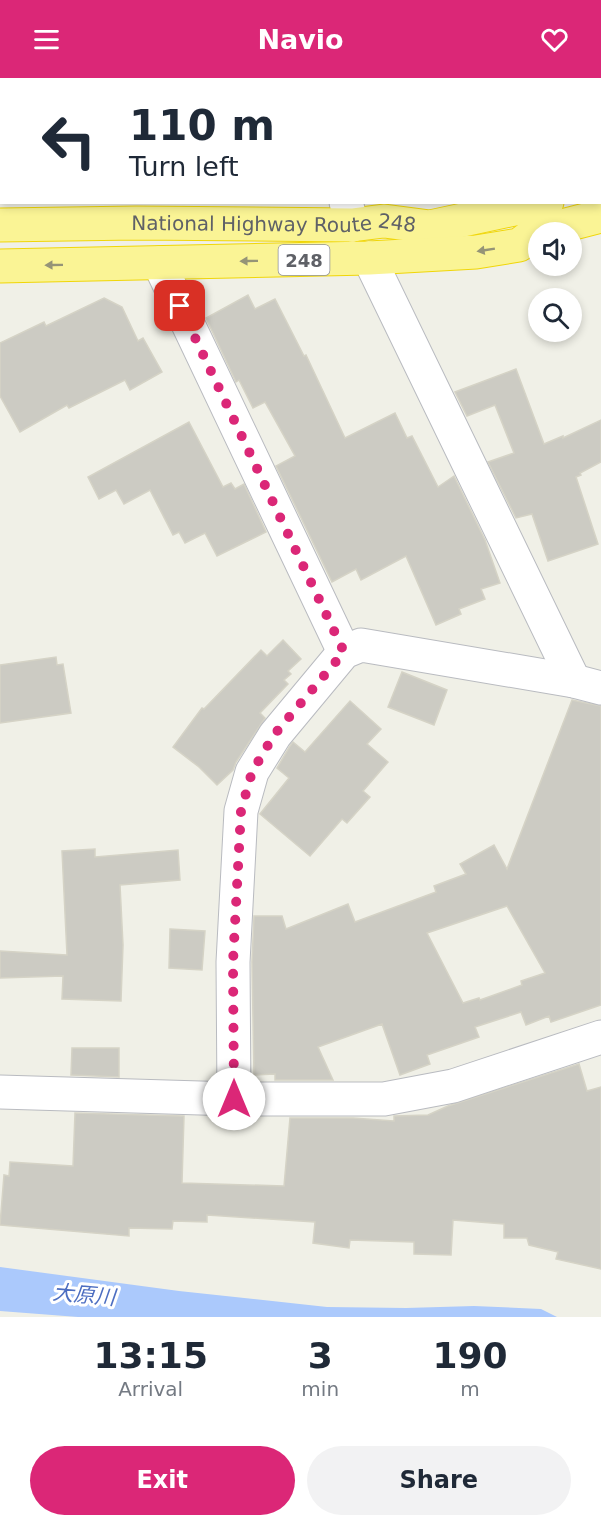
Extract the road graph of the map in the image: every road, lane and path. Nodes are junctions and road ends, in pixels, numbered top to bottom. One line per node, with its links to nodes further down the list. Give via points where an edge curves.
1 (443, 204): 4 (highway)
2 (538, 204): 4 (highway, National Highway Route 248 / 248, via 430,227)
3 (132, 213): 4 (highway, National Highway Route 248 / 248); 7 (highway, National Highway Route 248 / 248)
4 (361, 216)
5 (601, 216): 6 (highway, National Highway Route 248 / 248)
6 (578, 222)
7 (0, 225)
8 (601, 232): 9 (highway)
9 (582, 237)
10 (528, 246): 11 (highway, National Highway Route 248 / 248, one-way to 11)
11 (369, 258): 12 (highway, National Highway Route 248 / 248, one-way to 12); 15 (street)
12 (159, 263): 13 (highway, National Highway Route 248 / 248, one-way to 13); 14 (street)
13 (0, 266)
14 (344, 652): 15 (street, via 361,645); 18 (street, via 274,735 252,772 241,811 233,962)
15 (588, 684)
16 (601, 1037): 18 (street, via 453,1086 384,1099)
17 (0, 1092): 18 (street)
18 (234, 1099)

